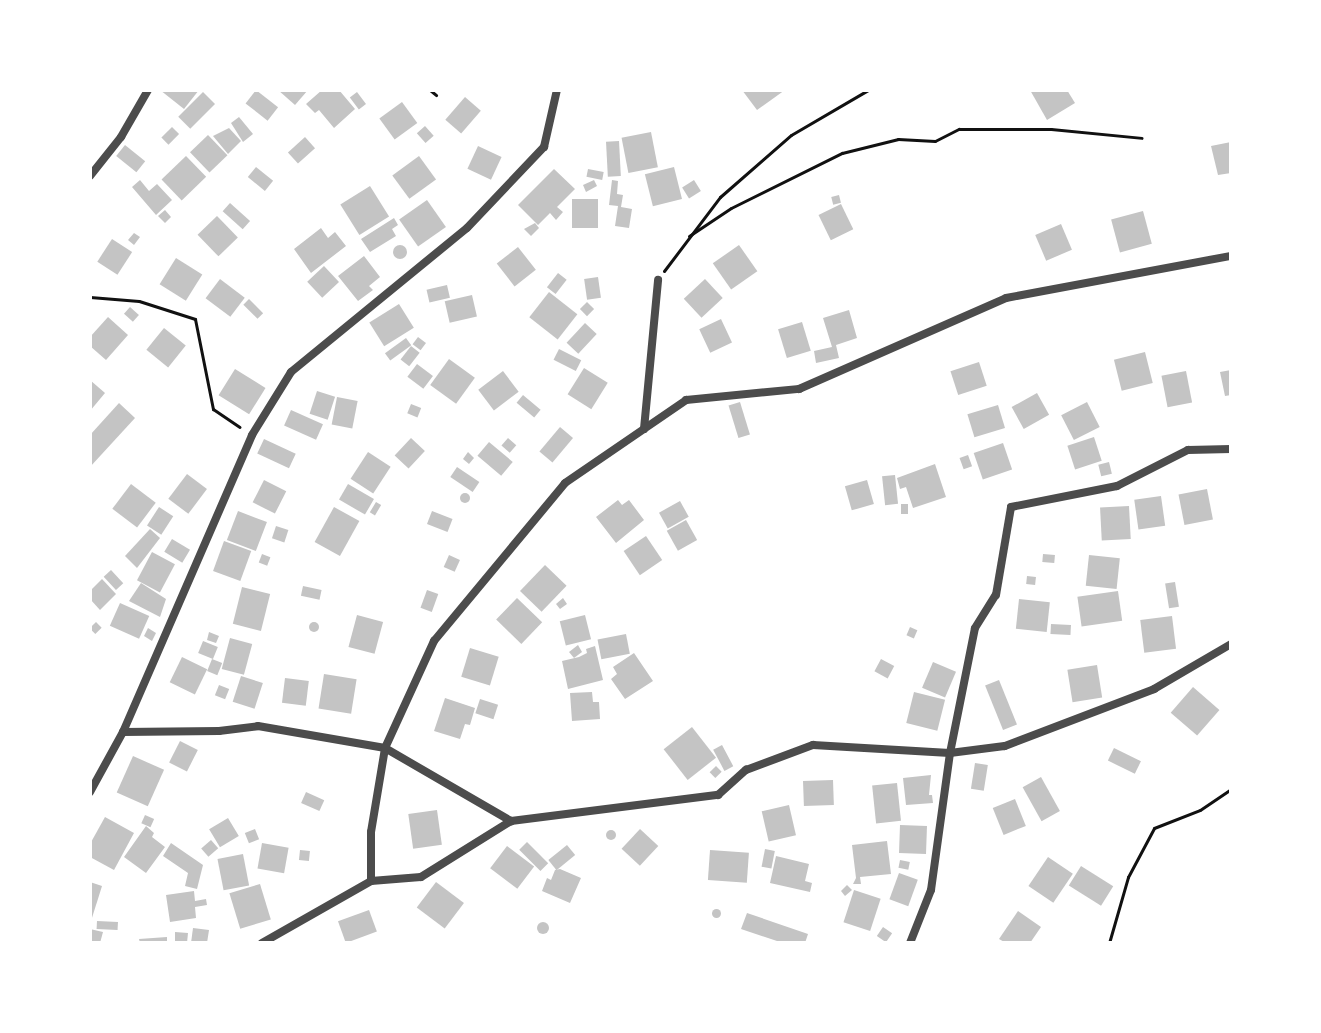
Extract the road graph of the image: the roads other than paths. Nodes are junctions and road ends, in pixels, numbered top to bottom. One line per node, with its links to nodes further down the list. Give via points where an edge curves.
1 (148, 90): 3 (street)
2 (557, 90): 9 (street, via 544,147 467,228 291,372 252,435)
3 (90, 176)
4 (1231, 256): 6 (street, via 1006,298 799,389 686,400)
5 (658, 280): 6 (street)
6 (644, 429): 10 (street, via 565,483 434,641)
7 (1231, 449): 11 (street, via 1188,450 1117,486 1011,507 996,595 975,628)
8 (1231, 644): 11 (street, via 1154,689 1005,746)
9 (123, 732): 10 (street, via 258,726); 12 (street)
10 (385, 748): 13 (street); 14 (street, via 371,832)
11 (950, 753): 13 (street, via 813,745 746,770 718,795); 16 (street, via 931,890)
12 (90, 792)
13 (511, 821): 14 (street, via 421,877)
14 (371, 881): 15 (street)
15 (262, 943)
16 (910, 943)

